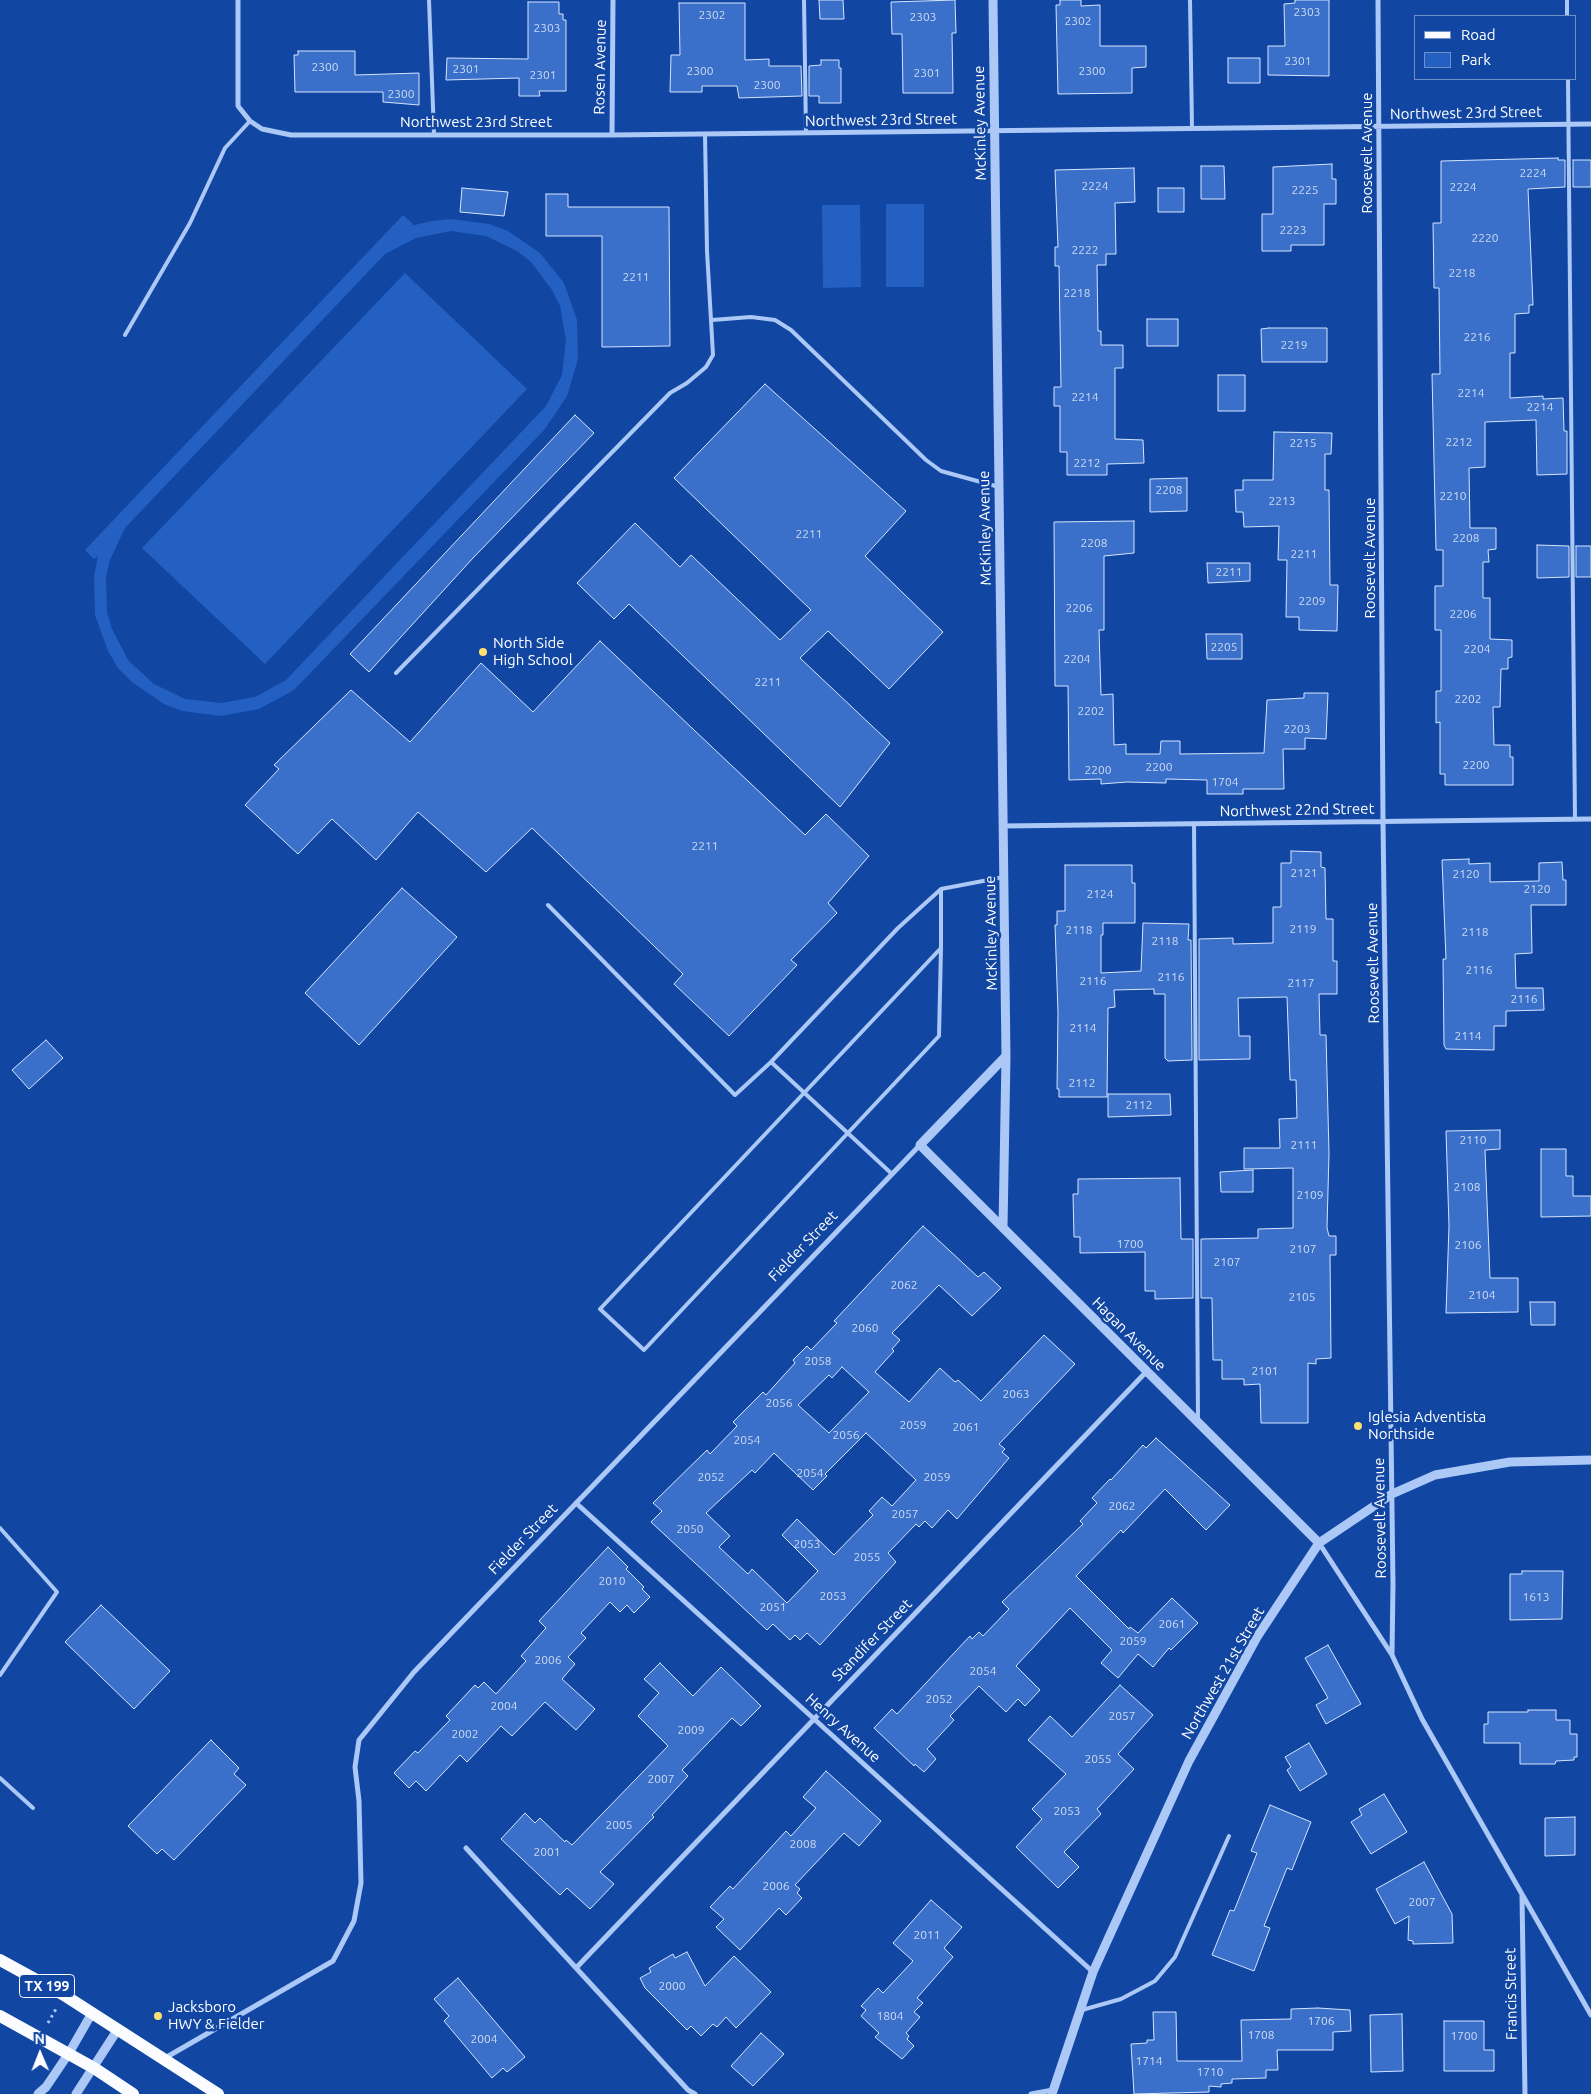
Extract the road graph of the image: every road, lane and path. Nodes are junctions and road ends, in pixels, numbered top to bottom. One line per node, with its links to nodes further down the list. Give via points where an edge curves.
1 (238, 0): 11 (street, via 238,106)
2 (429, 0): 19 (lane)
3 (613, 0): 20 (street, Rosen Avenue)
4 (804, 0): 17 (lane)
5 (993, 0): 16 (street, McKinley Avenue)
6 (1190, 0): 15 (lane)
7 (1378, 0): 14 (street, Roosevelt Avenue)
8 (1567, 0): 9 (lane)
9 (1567, 15)
10 (1568, 80): 12 (lane)
11 (250, 121): 19 (street, Northwest 23rd Street, via 262,129 291,134); 22 (lane, via 226,148 190,223)
12 (1568, 124): 13 (street, Northwest 23rd Street); 14 (street, Northwest 23rd Street); 25 (lane)
13 (1591, 124)
14 (1380, 126): 15 (street, Northwest 23rd Street); 27 (street, Roosevelt Avenue)
15 (1192, 128): 16 (street, Northwest 23rd Street)
16 (994, 131): 17 (street, Northwest 23rd Street); 23 (street, McKinley Avenue)
17 (806, 133): 18 (street, Northwest 23rd Street)
18 (705, 134): 20 (street, Northwest 23rd Street); 21 (lane)
19 (434, 135): 20 (street, Northwest 23rd Street)
20 (612, 135)
21 (712, 320): 23 (lane, via 751,317 776,320 791,330 926,460 941,471); 24 (lane, via 713,354 706,367 670,393)
22 (125, 335)
23 (999, 487): 29 (street, McKinley Avenue)
24 (396, 674)
25 (1575, 819): 26 (street, Northwest 22nd Street); 27 (street, Northwest 22nd Street)
26 (1591, 819)
27 (1383, 822): 28 (street, Northwest 22nd Street); 44 (street, Roosevelt Avenue)
28 (1194, 824): 29 (street, Northwest 22nd Street); 42 (lane)
29 (1003, 826): 30 (street, McKinley Avenue)
30 (1004, 877): 31 (lane); 34 (street, McKinley Avenue)
31 (941, 889): 33 (lane); 35 (lane, via 898,928)
32 (548, 905): 35 (lane, via 735,1095)
33 (940, 948): 36 (lane); 37 (lane, via 940,1036)
34 (1006, 1056): 38 (street, Fielder Street); 40 (street, McKinley Avenue)
35 (771, 1062): 36 (lane)
36 (804, 1093): 37 (lane); 37 (lane, via 600,1309 644,1350)
37 (848, 1133): 39 (lane)
38 (920, 1145): 39 (street, Fielder Street); 40 (street, Hagan Avenue)
39 (892, 1174): 45 (street, Fielder Street)
40 (1004, 1228): 41 (street, Hagan Avenue)
41 (1147, 1371): 42 (street, Hagan Avenue); 50 (street, Standifer Street)
42 (1198, 1422): 47 (street, Hagan Avenue)
43 (1591, 1460): 44 (street, Northwest 21st Street, via 1510,1462 1444,1473)
44 (1392, 1494): 47 (street, Northwest 21st Street); 48 (street, Roosevelt Avenue)
45 (576, 1503): 50 (street, Henry Avenue); 67 (street, Fielder Street, via 414,1672 359,1740 355,1767 359,1801 360,1883 354,1921 333,1961)
46 (0, 1528): 49 (lane, via 57,1592)
47 (1319, 1543): 48 (street); 58 (street, Northwest 21st Street, via 1256,1637 1189,1761)
48 (1392, 1656): 55 (street, Roosevelt Avenue, via 1422,1719)
49 (0, 1675)
50 (814, 1719): 57 (street, Standifer Street); 58 (street, Henry Avenue)
51 (0, 1778): 52 (lane)
52 (33, 1808)
53 (1229, 1836): 60 (lane, via 1176,1957 1155,1981 1121,1999)
54 (466, 1848): 57 (street)
55 (1522, 1893): 62 (street); 76 (street, Francis Street)
56 (0, 1960): 61 (main road, TX 199)
57 (576, 1968): 74 (street)
58 (1093, 1972): 60 (street, Northwest 21st Street)
59 (56, 2009): 64 (path)
60 (1080, 2010): 69 (street, Northwest 21st Street)
61 (92, 2013): 65 (main road, TX 199); 66 (street)
62 (1591, 2015)
63 (0, 2016): 66 (main road)
64 (46, 2026)
65 (118, 2030): 67 (main road, TX 199); 68 (street)
66 (69, 2053): 68 (main road); 70 (street)
67 (163, 2059): 73 (main road, TX 199)
68 (94, 2068): 71 (street); 72 (main road)
69 (1052, 2092): 75 (street)
70 (38, 2094)
71 (76, 2094)
72 (133, 2094)
73 (218, 2094)
74 (695, 2094)
75 (1031, 2094)
76 (1525, 2094)

